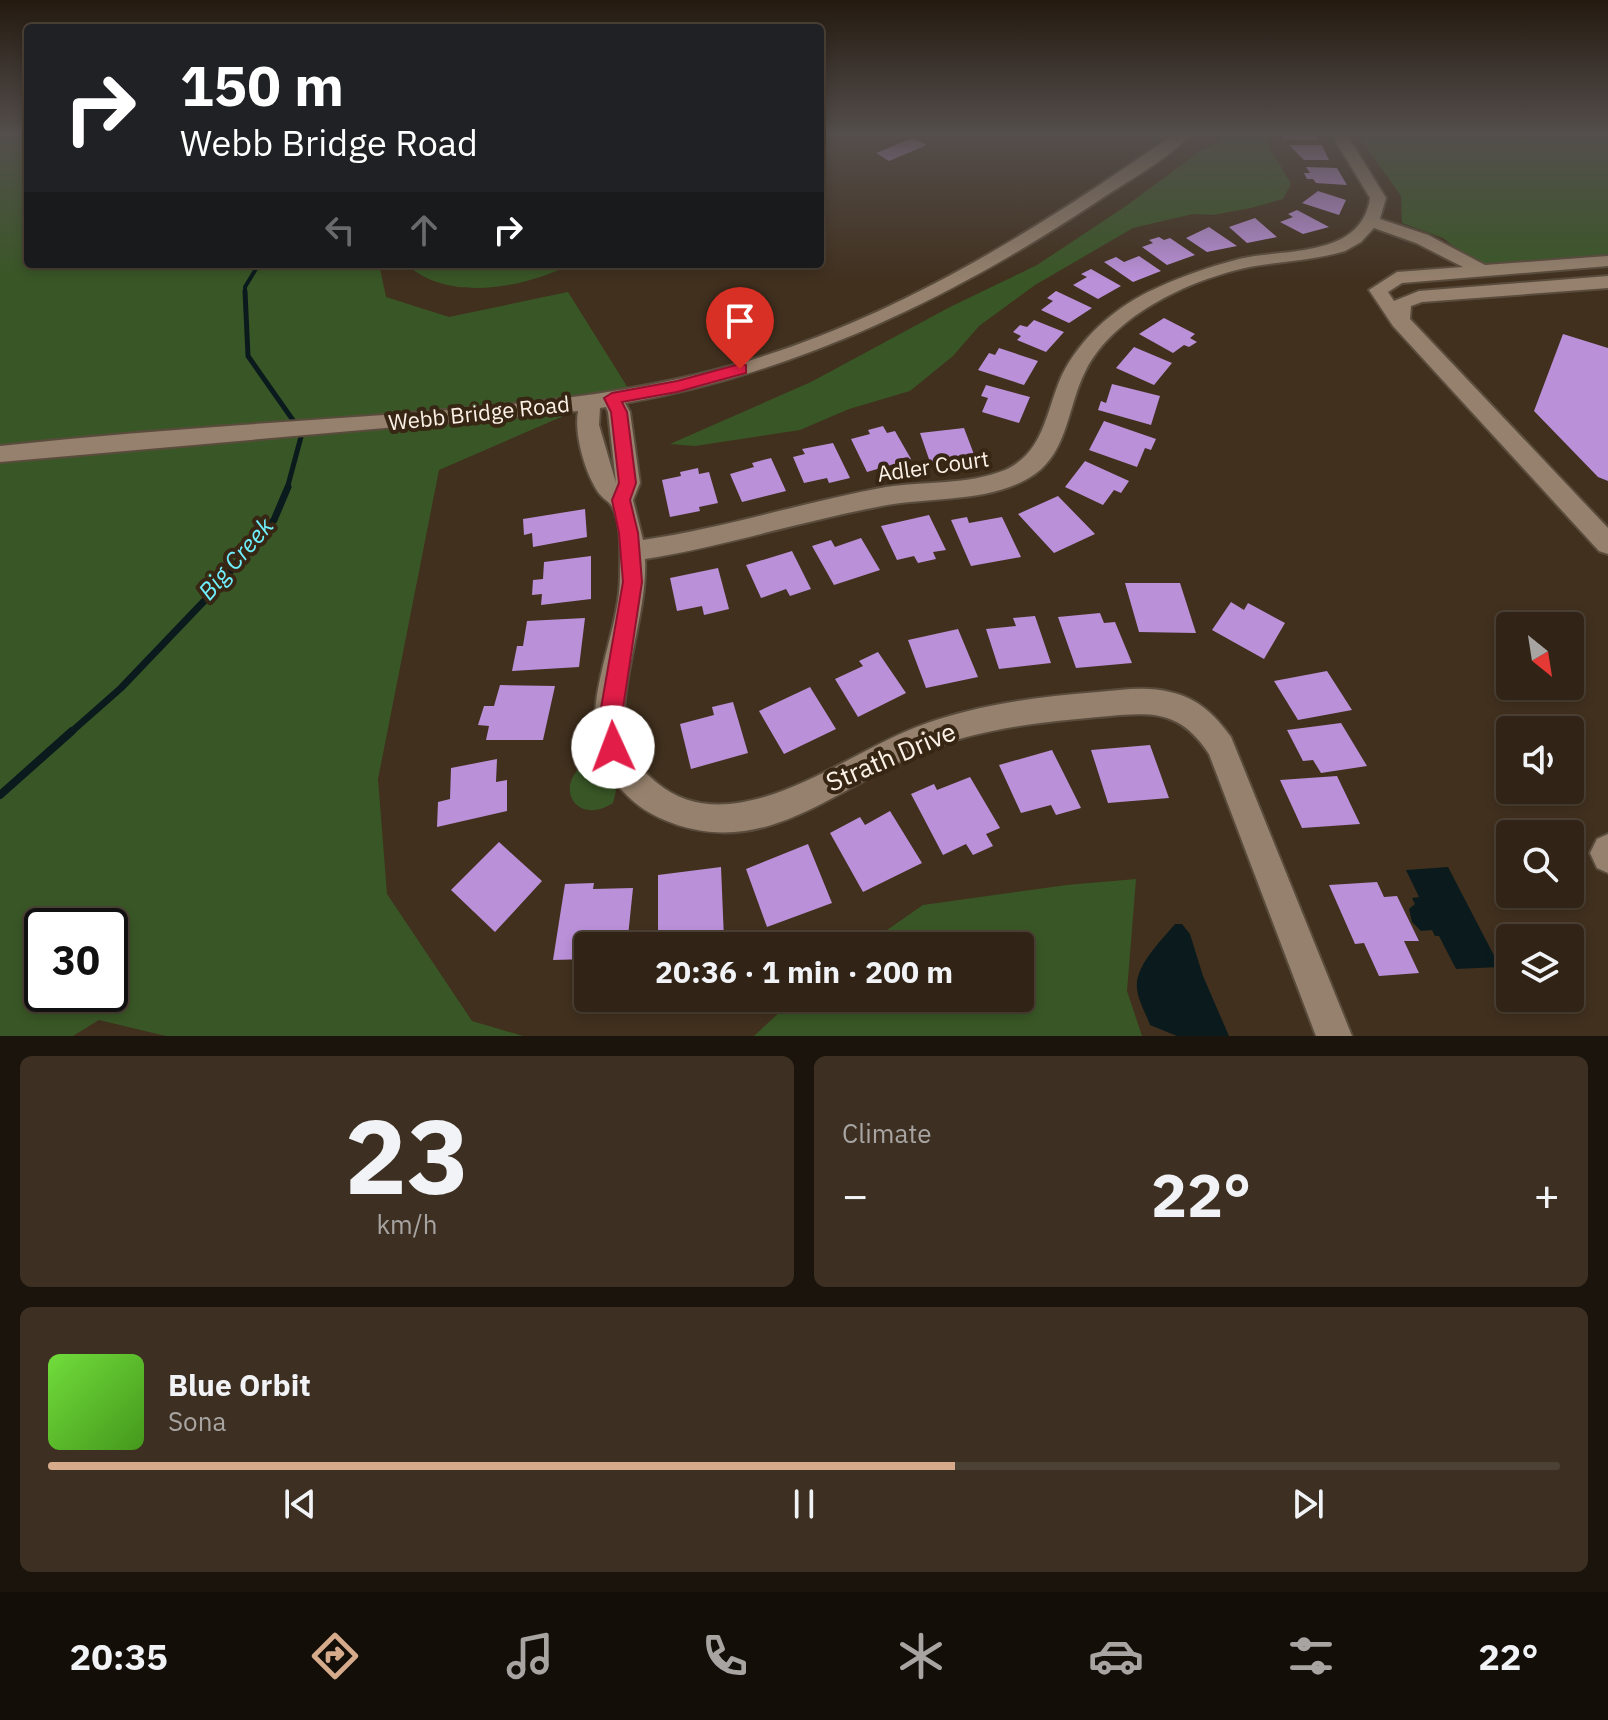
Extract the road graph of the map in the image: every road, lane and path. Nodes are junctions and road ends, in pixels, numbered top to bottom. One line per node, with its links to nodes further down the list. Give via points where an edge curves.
1 (1112, 183): 8 (street, Webb Bridge Road, via 915,299 828,340 709,378)
2 (1369, 183): 3 (street, via 1378,198)
3 (1370, 221): 5 (street, via 1422,239); 12 (street, Adler Court, via 1344,245 1227,268 1128,311 1091,345 1068,385 1048,446 1015,475 980,485 885,496 697,542)
4 (1608, 261): 5 (street, via 1484,270)
5 (1456, 264): 7 (street, via 1397,278 1378,290)
6 (1608, 282): 7 (street, via 1419,297 1402,303)
7 (1400, 322): 11 (street)
8 (601, 400): 9 (street, Webb Bridge Road); 10 (street, Strath Drive, via 619,412 628,483); 10 (street, Strath Drive, via 587,422 609,490)
9 (0, 454)
10 (621, 500): 12 (street, Strath Drive)
11 (1608, 544)
12 (631, 552): 15 (street, Strath Drive, via 633,582 611,730 620,761 650,797 689,815 743,820 922,738 996,716 1047,708 1174,704 1199,718 1221,747)
13 (1608, 850): 14 (street)
14 (1608, 857)
15 (1334, 1036)

